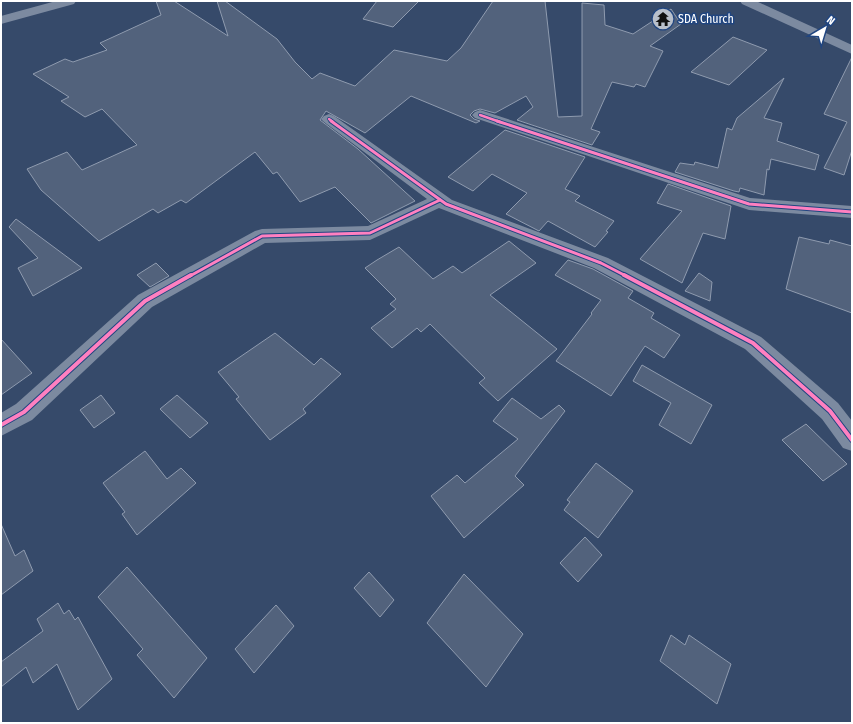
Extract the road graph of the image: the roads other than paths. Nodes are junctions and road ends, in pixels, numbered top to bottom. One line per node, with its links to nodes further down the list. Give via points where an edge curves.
1 (70, 1): 3 (street)
2 (746, 1): 4 (street)
3 (1, 20)
4 (852, 50)
5 (480, 115): 8 (street, via 749,204)
6 (329, 119): 7 (street)
7 (440, 200): 9 (street, via 370,233 262,236 145,302 24,412); 10 (street, via 601,263 753,343 830,411)
8 (852, 212)
9 (1, 425)
10 (852, 440)

